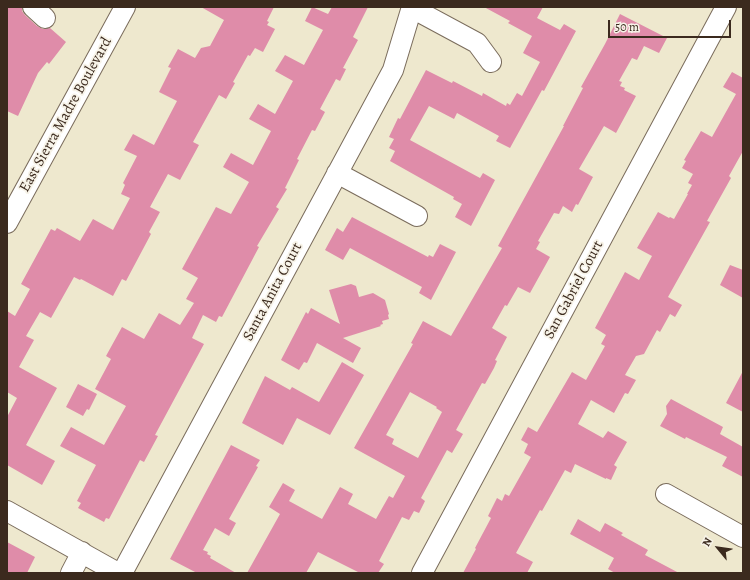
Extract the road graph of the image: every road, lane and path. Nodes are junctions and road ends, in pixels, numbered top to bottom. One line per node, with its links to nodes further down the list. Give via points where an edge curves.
1 (125, 7): 7 (street, East Sierra Madre Boulevard)
2 (412, 7): 4 (street, via 477,43); 5 (street, Santa Anita Court, via 393,70)
3 (726, 7): 15 (street, San Gabriel Court)
4 (491, 62)
5 (337, 173): 6 (street); 14 (street, Santa Anita Court)
6 (417, 216)
7 (7, 224)
8 (666, 494): 10 (street)
9 (7, 510): 11 (street)
10 (743, 536)
11 (82, 552): 12 (street); 13 (street)
12 (70, 573)
13 (118, 573)
14 (122, 573)
15 (422, 573)

